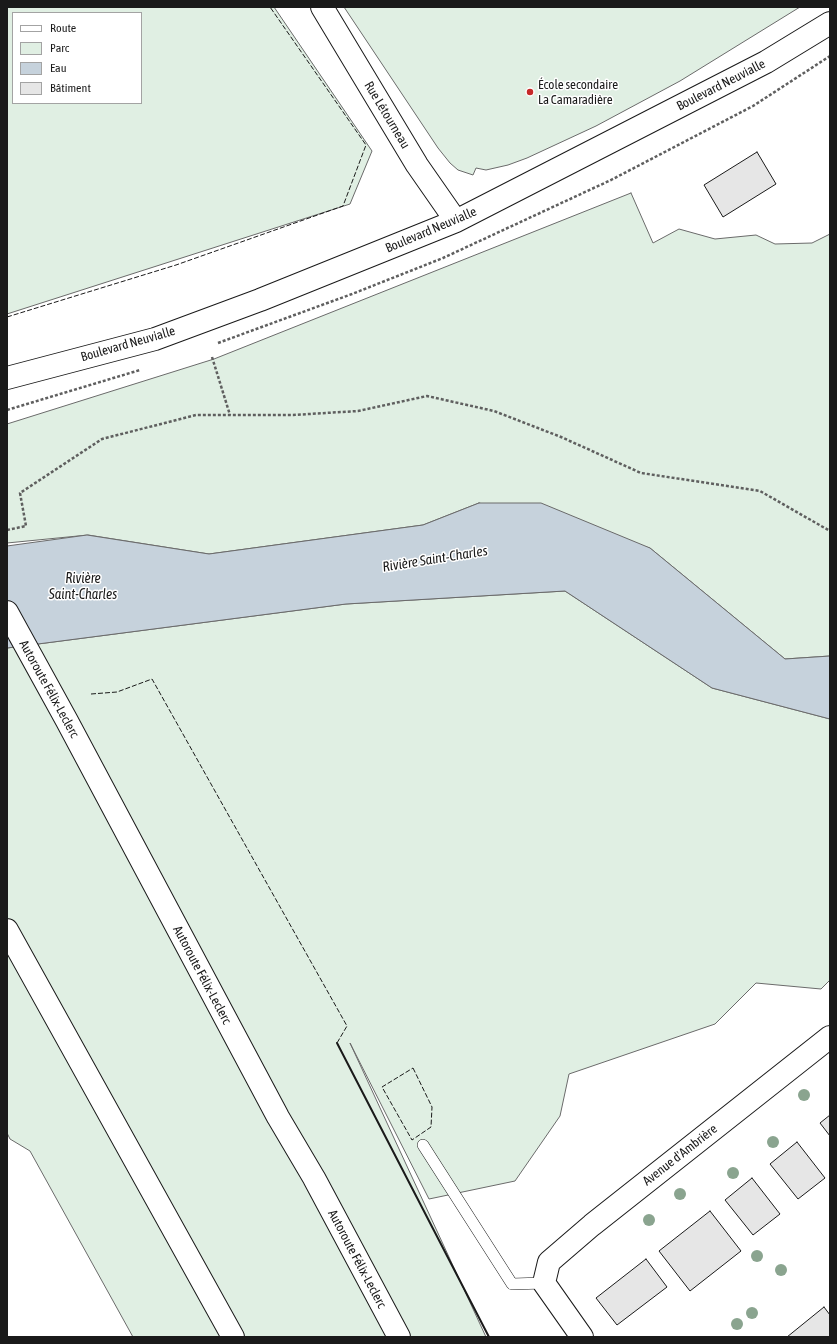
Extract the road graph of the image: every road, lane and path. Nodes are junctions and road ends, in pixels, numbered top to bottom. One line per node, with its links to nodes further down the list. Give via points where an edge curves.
1 (322, 7): 3 (main road, Rue Létourneau, via 418,165)
2 (830, 23): 3 (main road, Boulevard Neuvialle, via 766,62)
3 (456, 221): 5 (main road, Boulevard Neuvialle, via 260,300 155,339)
4 (212, 357): 6 (path)
5 (7, 378)
6 (230, 415): 7 (path, via 196,415 102,439 20,493 26,526); 8 (path, via 358,411 427,396 494,411 641,473 760,491)
7 (7, 530)
8 (830, 531)
9 (7, 612): 13 (main road, Autoroute Félix-Leclerc, via 278,1117)
10 (7, 930): 15 (main road)
11 (830, 1037): 14 (main road, Avenue d'Ambrière, via 592,1225 549,1262)
12 (423, 1145): 14 (lane, via 512,1284)
13 (314, 1178): 16 (main road, Autoroute Félix-Leclerc); 17 (main road)
14 (544, 1283): 18 (main road)
15 (229, 1332)
16 (399, 1337)
17 (409, 1337)
18 (582, 1337)

